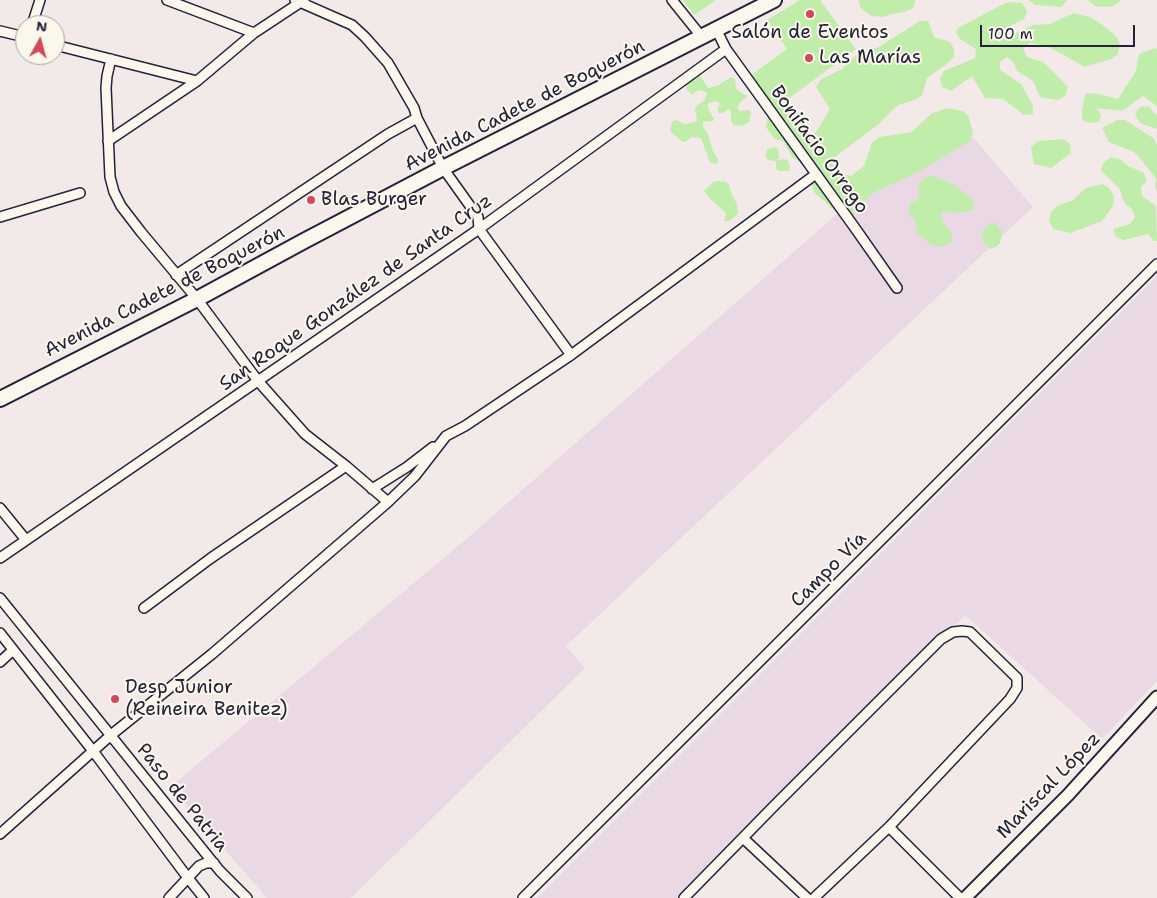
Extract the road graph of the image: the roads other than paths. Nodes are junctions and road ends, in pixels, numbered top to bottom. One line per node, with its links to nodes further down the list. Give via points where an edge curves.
1 (40, 0): 6 (street)
2 (168, 0): 9 (street)
3 (672, 0): 11 (street)
4 (774, 0): 7 (main road, Avenida Cadete de Boquerón)
5 (300, 1): 9 (street); 16 (street, via 352,25 365,37 388,63)
6 (35, 15)
7 (716, 29): 11 (main road, Avenida Cadete de Boquerón); 13 (street, Bonifacio Orrego)
8 (0, 31): 10 (street)
9 (254, 33): 15 (street)
10 (15, 35)
11 (701, 36): 18 (main road, Avenida Cadete de Boquerón)
12 (65, 47): 14 (street)
13 (726, 49): 19 (street, Bonifacio Orrego); 22 (street, San Roque González de Santa Cruz)
14 (111, 58): 15 (street); 17 (street, via 106,88)
15 (197, 81): 17 (street)
16 (417, 118): 18 (street); 24 (street)
17 (108, 141): 24 (street, via 114,192 129,217)
18 (443, 168): 22 (street, via 478,217); 26 (main road, Avenida Cadete de Boquerón)
19 (816, 174): 25 (street, Bonifacio Orrego); 27 (street)
20 (80, 193): 21 (street)
21 (0, 217)
22 (479, 229): 27 (street); 28 (street, San Roque González de Santa Cruz)
23 (1157, 264): 53 (street, Campo Vía)
24 (176, 275): 26 (street)
25 (897, 288)
26 (197, 299): 28 (street); 29 (main road, Avenida Cadete de Boquerón)
27 (571, 355): 30 (street)
28 (258, 381): 31 (street, via 305,434); 35 (street, San Roque González de Santa Cruz)
29 (0, 399)
30 (444, 439): 32 (street); 33 (street, via 415,476)
31 (346, 466): 32 (street); 38 (street)
32 (372, 489): 33 (street)
33 (388, 502): 43 (street, via 212,654)
34 (0, 508): 35 (street)
35 (26, 540): 36 (street, San Roque González de Santa Cruz)
36 (0, 558)
37 (0, 598): 43 (street, Paso de Patria)
38 (144, 608)
39 (0, 633): 40 (street)
40 (13, 650): 41 (street); 44 (street)
41 (0, 662)
42 (1157, 697): 58 (street, Mariscal López, via 1068,795)
43 (111, 735): 44 (street); 48 (street, Paso de Patria)
44 (93, 751): 46 (street); 49 (street)
45 (889, 827): 47 (street, via 1017,688 1017,678 970,632 953,632 941,639); 56 (street); 57 (street)
46 (0, 834)
47 (743, 838): 54 (street); 55 (street)
48 (214, 863): 49 (street, via 199,866); 52 (street, Paso de Patria)
49 (188, 878): 50 (street); 51 (street)
50 (169, 898)
51 (204, 898)
52 (247, 898)
53 (523, 898)
54 (684, 898)
55 (807, 898)
56 (814, 898)
57 (960, 898)
58 (965, 898)

